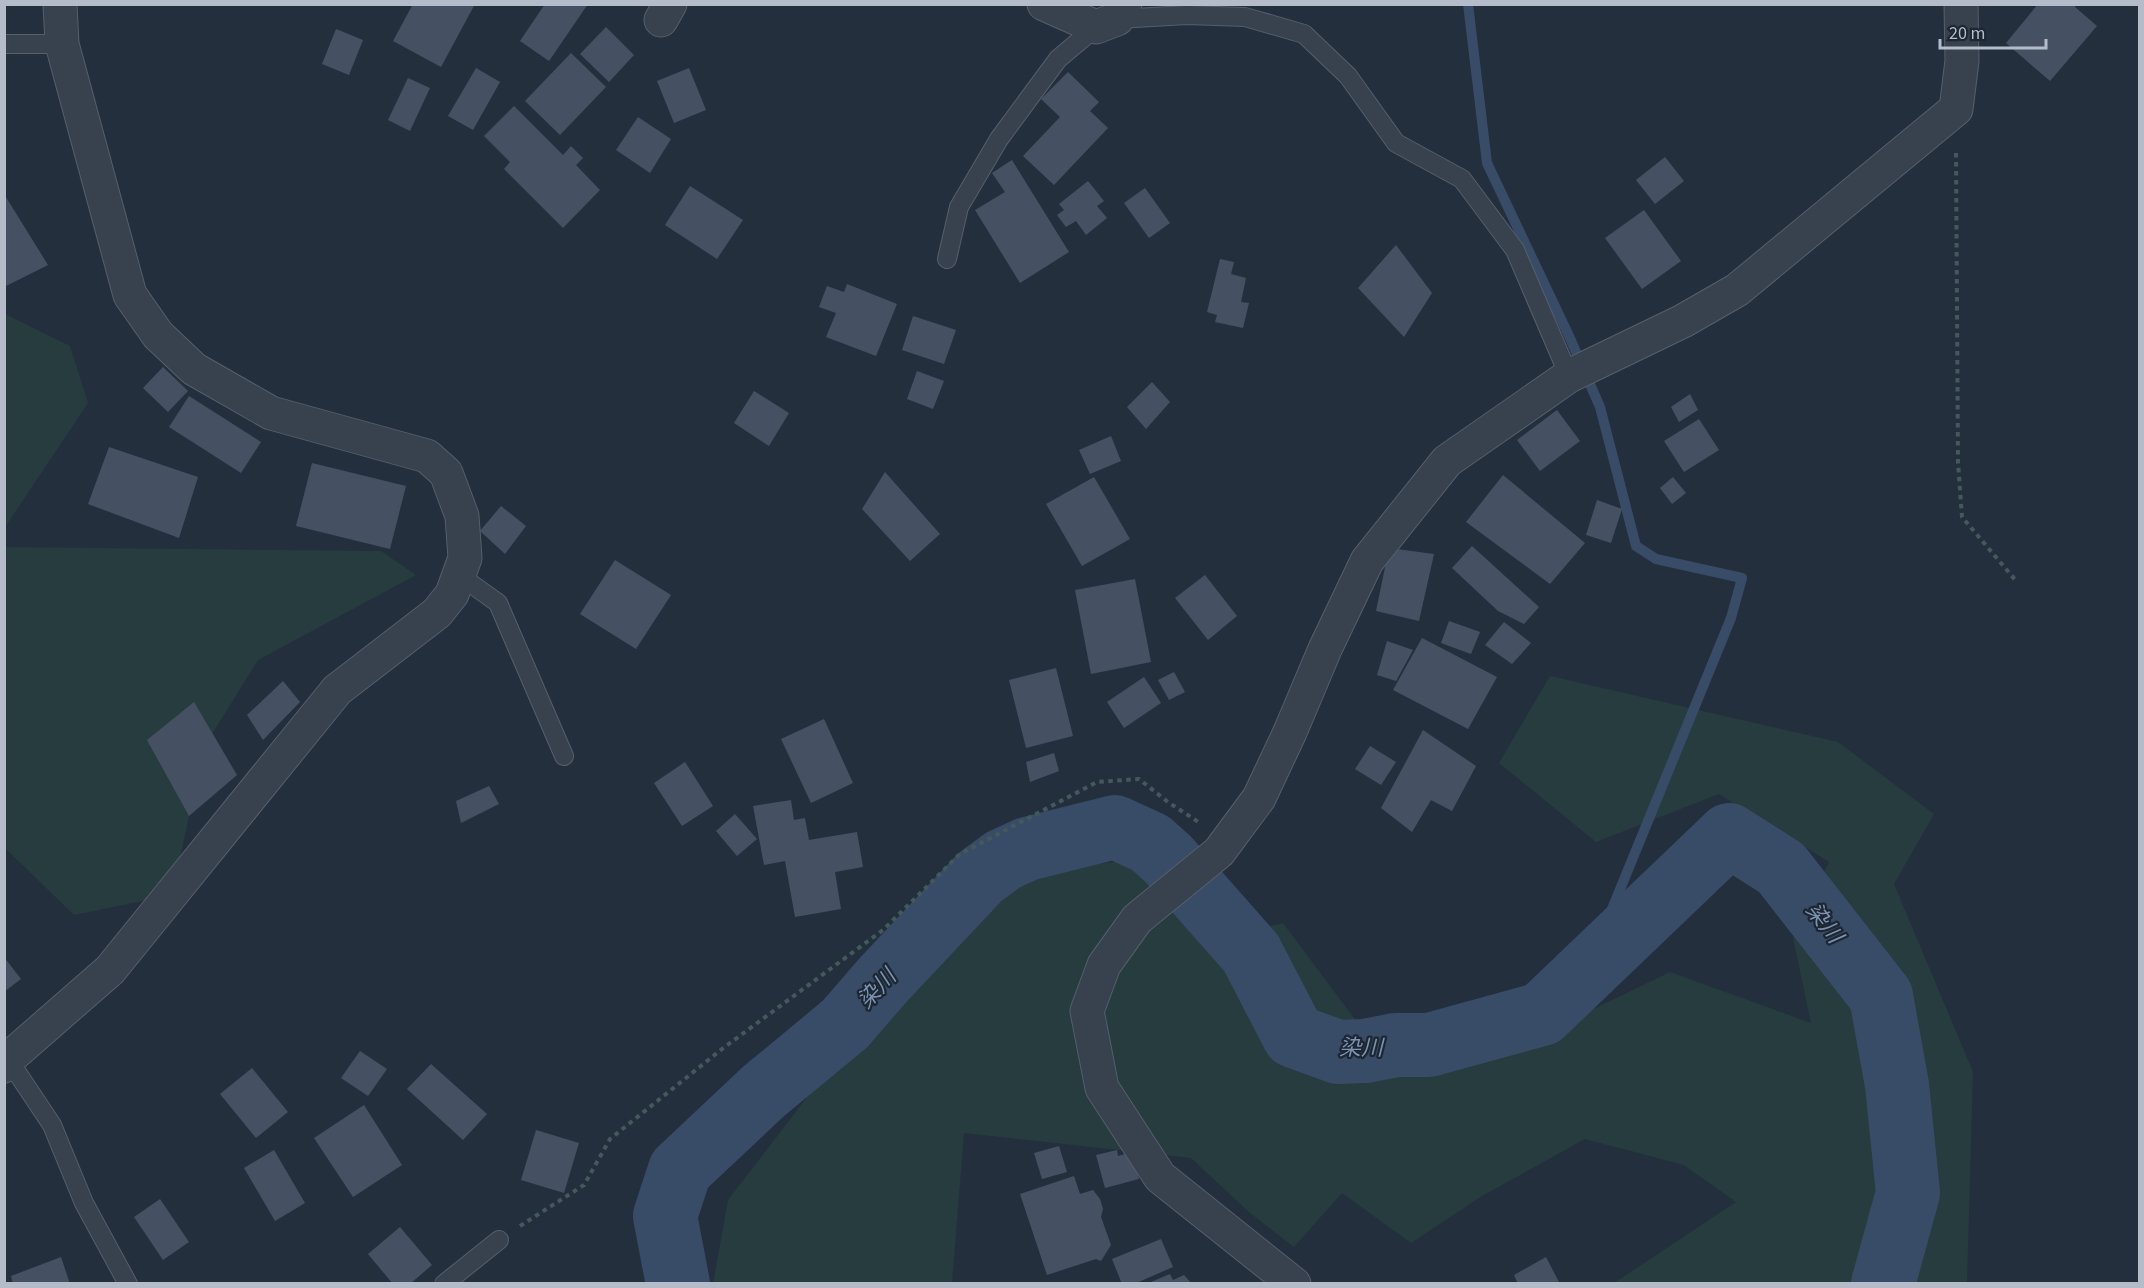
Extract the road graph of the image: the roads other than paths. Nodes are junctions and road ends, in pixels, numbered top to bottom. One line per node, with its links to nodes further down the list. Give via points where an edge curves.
1 (60, 4): 6 (street)
2 (1044, 4): 4 (street)
3 (1961, 4): 8 (street, via 1962,61 1956,110 1737,290)
4 (1113, 17): 7 (lane, via 1058,59 999,139 959,207); 8 (lane, via 1245,17 1304,34 1348,76 1396,143 1462,179 1515,250)
5 (4, 44): 6 (lane)
6 (62, 44): 9 (street, via 130,296 158,335 194,369 271,413 427,456 446,473 462,516 465,558)
7 (947, 259)
8 (1569, 376): 15 (street, via 1447,461 1367,561 1259,798 1223,846 1137,920 1104,965 1087,1011 1102,1088 1160,1177)
9 (459, 575): 10 (lane, via 498,603); 11 (street, via 452,594 437,613 336,690 110,970)
10 (564, 756)
11 (6, 1063): 13 (lane, via 52,1125 84,1203)
12 (499, 1240): 14 (lane)
13 (128, 1284)
14 (444, 1284)
15 (1294, 1284)

